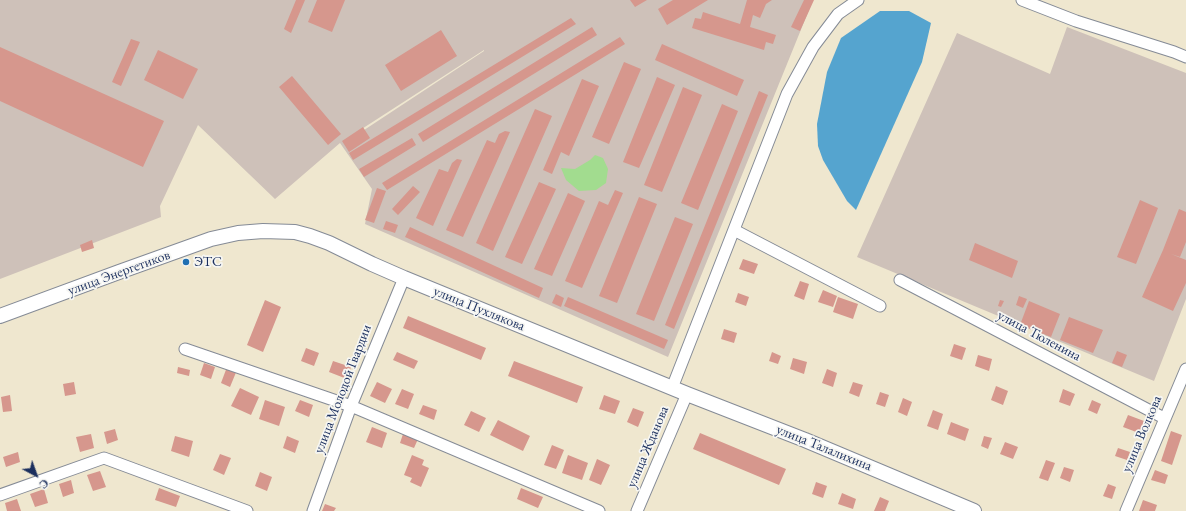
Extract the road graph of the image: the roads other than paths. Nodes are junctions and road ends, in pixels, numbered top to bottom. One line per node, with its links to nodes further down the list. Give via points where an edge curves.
1 (858, 0): 4 (street, via 838,14 813,47 787,94)
2 (1022, 0): 3 (street, via 1076,21)
3 (1186, 57)
4 (734, 230): 8 (street); 12 (street)
5 (286, 231): 6 (street, улица Пухлякова, via 329,243); 9 (street, улица Энергетиков, via 244,233 211,240)
6 (404, 278): 12 (street, улица Пухлякова); 14 (street, улица Молодой Гвардии)
7 (900, 280): 15 (street, улица Тюленина)
8 (880, 306)
9 (0, 316)
10 (185, 349): 14 (street)
11 (1186, 369): 15 (street, улица Волкова)
12 (672, 388): 13 (street, улица Талалихина)
13 (688, 394): 20 (street, улица Жданова); 21 (street, улица Талалихина)
14 (351, 406): 18 (street, улица Молодой Гвардии); 19 (street)
15 (1164, 418): 22 (street, улица Волкова)
16 (0, 496): 17 (street, via 104,458)
17 (247, 511)
18 (313, 511)
19 (599, 511)
20 (637, 511)
21 (974, 511)
22 (1126, 511)

